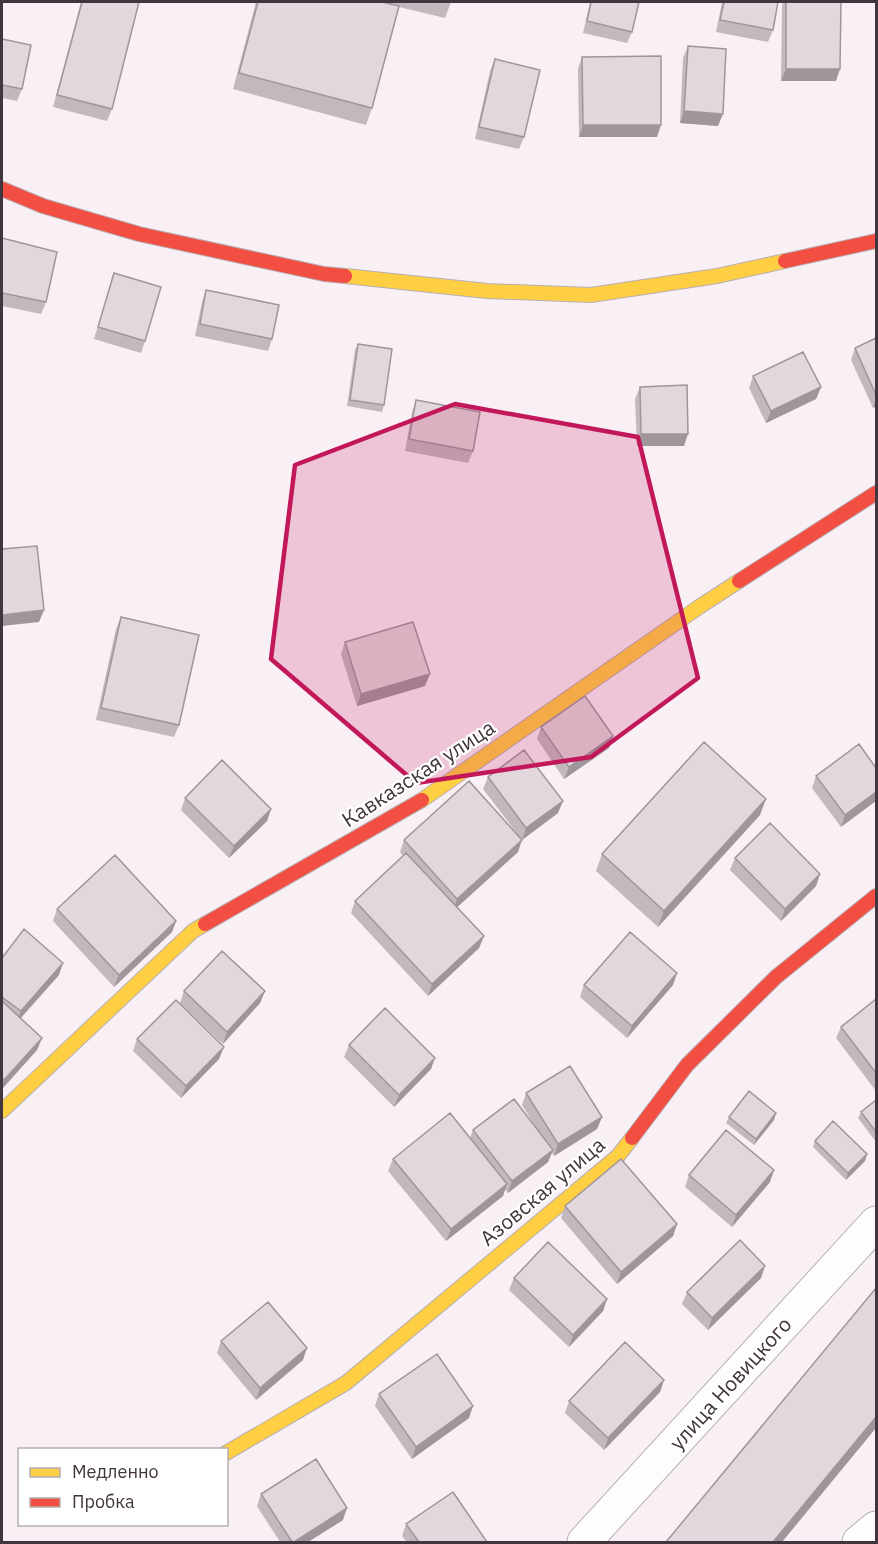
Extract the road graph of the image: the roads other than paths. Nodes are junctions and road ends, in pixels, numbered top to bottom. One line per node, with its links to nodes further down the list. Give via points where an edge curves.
1 (2, 189): 2 (street, via 43,206 139,234 324,274 487,291 591,295 717,276)
2 (876, 241)
3 (876, 493): 5 (street, Кавказская улица, via 699,607 416,804 193,932)
4 (876, 896): 7 (street, Азовская улица, via 776,977 687,1065 618,1156 346,1383)
5 (2, 1111)
6 (876, 1222): 9 (street, улица Новицкого)
7 (228, 1452)
8 (876, 1528): 10 (street)
9 (584, 1542)
10 (859, 1542)

